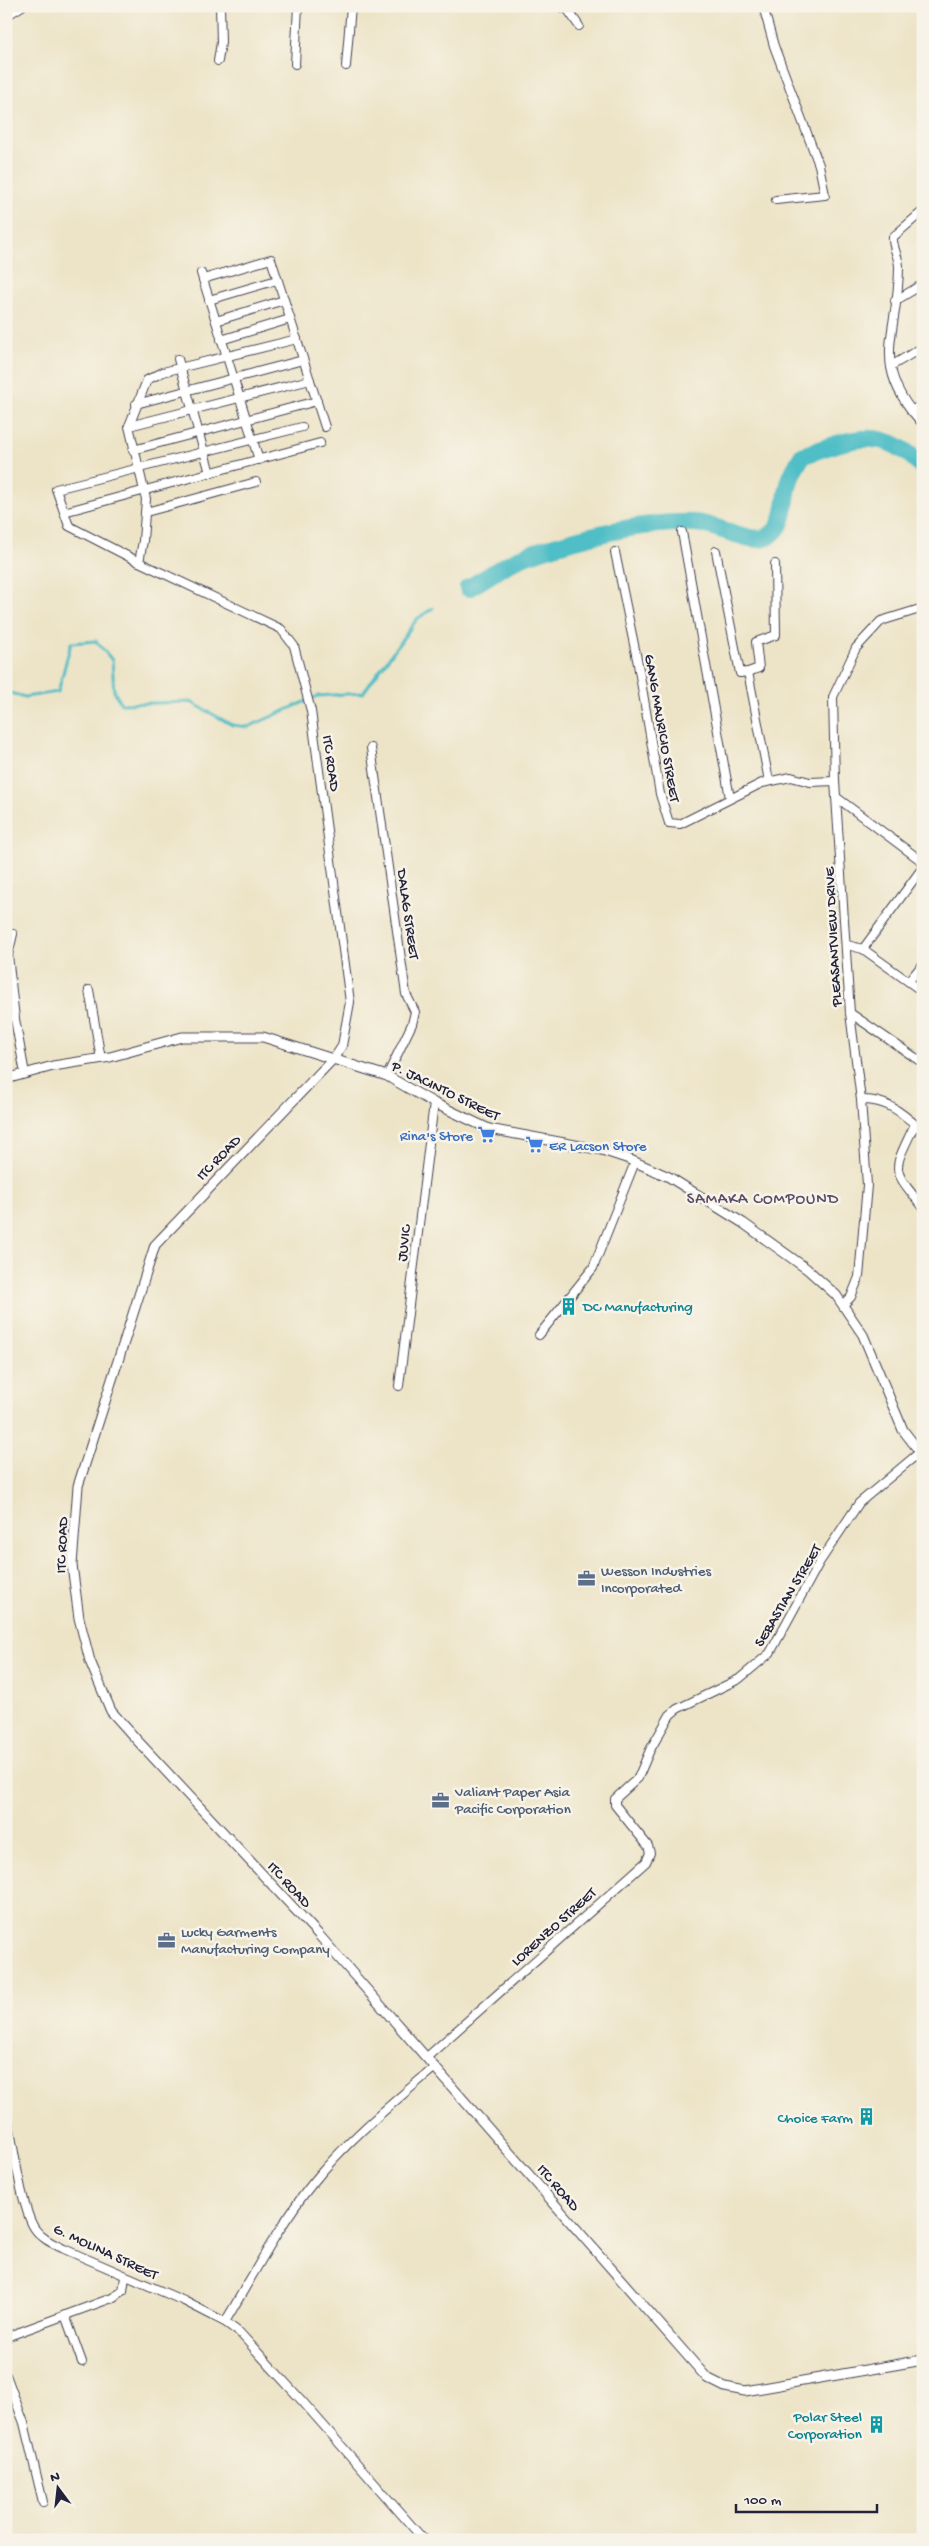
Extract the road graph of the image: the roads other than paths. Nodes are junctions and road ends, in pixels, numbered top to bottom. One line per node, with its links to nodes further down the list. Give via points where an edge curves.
1 (22, 6): 7 (street)
2 (220, 6): 9 (street)
3 (298, 6): 10 (street)
4 (351, 6): 11 (street)
5 (559, 6): 8 (street, via 568,10)
6 (763, 6): 12 (street, via 774,46 819,165 824,195)
7 (6, 16)
8 (579, 26)
9 (218, 61)
10 (295, 64)
11 (346, 66)
12 (776, 200)
13 (923, 211): 18 (street, via 893,235 899,266)
14 (277, 280): 16 (street); 16 (street, via 271,259 202,276); 17 (street)
15 (923, 284): 18 (street)
16 (209, 300): 20 (street)
17 (284, 300): 19 (street); 20 (street)
18 (895, 301): 27 (street, via 889,353)
19 (290, 319): 21 (street); 22 (street)
20 (216, 322): 21 (street)
21 (221, 340): 24 (street)
22 (297, 340): 24 (street); 26 (street)
23 (923, 347): 27 (street)
24 (227, 358): 28 (street); 29 (street)
25 (178, 359): 28 (street)
26 (303, 360): 29 (street); 30 (street)
27 (891, 366): 37 (street, via 894,384)
28 (181, 368): 31 (street); 34 (street, via 147,380)
29 (234, 378): 31 (street); 32 (street)
30 (310, 380): 32 (street); 33 (street)
31 (187, 391): 34 (street); 36 (street)
32 (240, 398): 36 (street); 38 (street)
33 (317, 401): 38 (street); 42 (street)
34 (136, 404): 40 (street)
35 (923, 404): 37 (street)
36 (192, 410): 40 (street); 43 (street)
37 (911, 411): 39 (street)
38 (246, 420): 43 (street); 44 (street)
39 (923, 424)
40 (129, 426): 46 (street)
41 (302, 427): 44 (street)
42 (325, 427)
43 (199, 432): 46 (street); 47 (street)
44 (253, 440): 47 (street); 48 (street)
45 (320, 443): 48 (street)
46 (133, 450): 49 (street)
47 (204, 452): 49 (street); 50 (street)
48 (259, 460): 50 (street)
49 (138, 469): 52 (street); 53 (street, ITC ROAD, via 56,490)
50 (210, 473): 52 (street)
51 (256, 482): 54 (street)
52 (144, 491): 53 (street); 54 (street)
53 (64, 512): 58 (street, ITC ROAD, via 69,526)
54 (146, 512): 58 (street)
55 (682, 532): 66 (street)
56 (716, 550): 61 (street, via 740,674)
57 (615, 552): 66 (street, GANG MAURICIO STREET, via 666,818 675,825 680,824)
58 (138, 562): 77 (street, ITC ROAD, via 281,629 294,646 311,711 350,1002 342,1046)
59 (775, 564): 61 (street, via 776,635 756,642 759,668)
60 (923, 608): 64 (street, PLEASANTVIEW DRIVE, via 881,621 856,648 843,672 833,697)
61 (748, 672): 63 (street)
62 (371, 748): 81 (street, DALAG STREET, via 406,994 415,1012)
63 (769, 781): 64 (street, GANG MAURICIO STREET, via 790,778 810,782); 66 (street, GANG MAURICIO STREET)
64 (835, 781): 65 (street, PLEASANTVIEW DRIVE)
65 (836, 796): 67 (street); 70 (street, PLEASANTVIEW DRIVE)
66 (730, 798)
67 (923, 862)
68 (923, 867): 71 (street)
69 (13, 934): 80 (street, via 8,955)
70 (847, 944): 71 (street); 76 (street, PLEASANTVIEW DRIVE)
71 (863, 949): 73 (street)
72 (923, 964): 73 (street)
73 (910, 981): 75 (street)
74 (88, 990): 78 (street)
75 (923, 992)
76 (850, 1013): 79 (street); 83 (street, PLEASANTVIEW DRIVE)
77 (334, 1058): 78 (street, P. JACINTO STREET, via 248,1036 182,1037); 81 (street, P. JACINTO STREET); 94 (street, ITC ROAD, via 155,1245 78,1486 72,1565 79,1618 90,1661 112,1711)
78 (101, 1059): 80 (street, P. JACINTO STREET)
79 (923, 1063)
80 (24, 1074): 82 (street, P. JACINTO STREET)
81 (388, 1076): 84 (street, P. JACINTO STREET)
82 (6, 1079)
83 (861, 1100): 85 (street, via 887,1104); 89 (street, PLEASANTVIEW DRIVE, via 866,1185 861,1266 856,1288)
84 (434, 1103): 87 (street, P. JACINTO STREET, via 489,1129 602,1150); 91 (street, JUVIC)
85 (915, 1124): 86 (street); 88 (street, via 897,1163 897,1170)
86 (923, 1131)
87 (635, 1162): 89 (street, P. JACINTO STREET, via 669,1177 743,1223 807,1269); 90 (street, via 593,1268)
88 (923, 1207)
89 (844, 1304): 92 (street, P. JACINTO STREET, via 863,1336 897,1419)
90 (539, 1335)
91 (399, 1386)
92 (921, 1454): 93 (street, SEBASTIAN STREET, via 859,1503 819,1563 770,1653 739,1678 670,1715 638,1778 616,1797)
93 (615, 1805): 94 (street, LORENZO STREET, via 648,1846 650,1853 646,1862)
94 (427, 2057): 95 (street, ITC ROAD)
95 (436, 2067): 99 (street, via 386,2108 312,2184); 101 (street, ITC ROAD, via 707,2378 725,2387 745,2391)
96 (6, 2109): 97 (street, G. MOLINA STREET, via 21,2184 35,2229 64,2249)
97 (125, 2277): 98 (street, via 123,2291 119,2295); 99 (street, G. MOLINA STREET)
98 (65, 2315): 100 (street); 102 (street)
99 (225, 2322): 105 (street, G. MOLINA STREET, via 240,2333 304,2402)
100 (6, 2337)
101 (923, 2360)
102 (82, 2362)
103 (6, 2375): 104 (street, via 24,2423)
104 (43, 2502)
105 (424, 2540)

